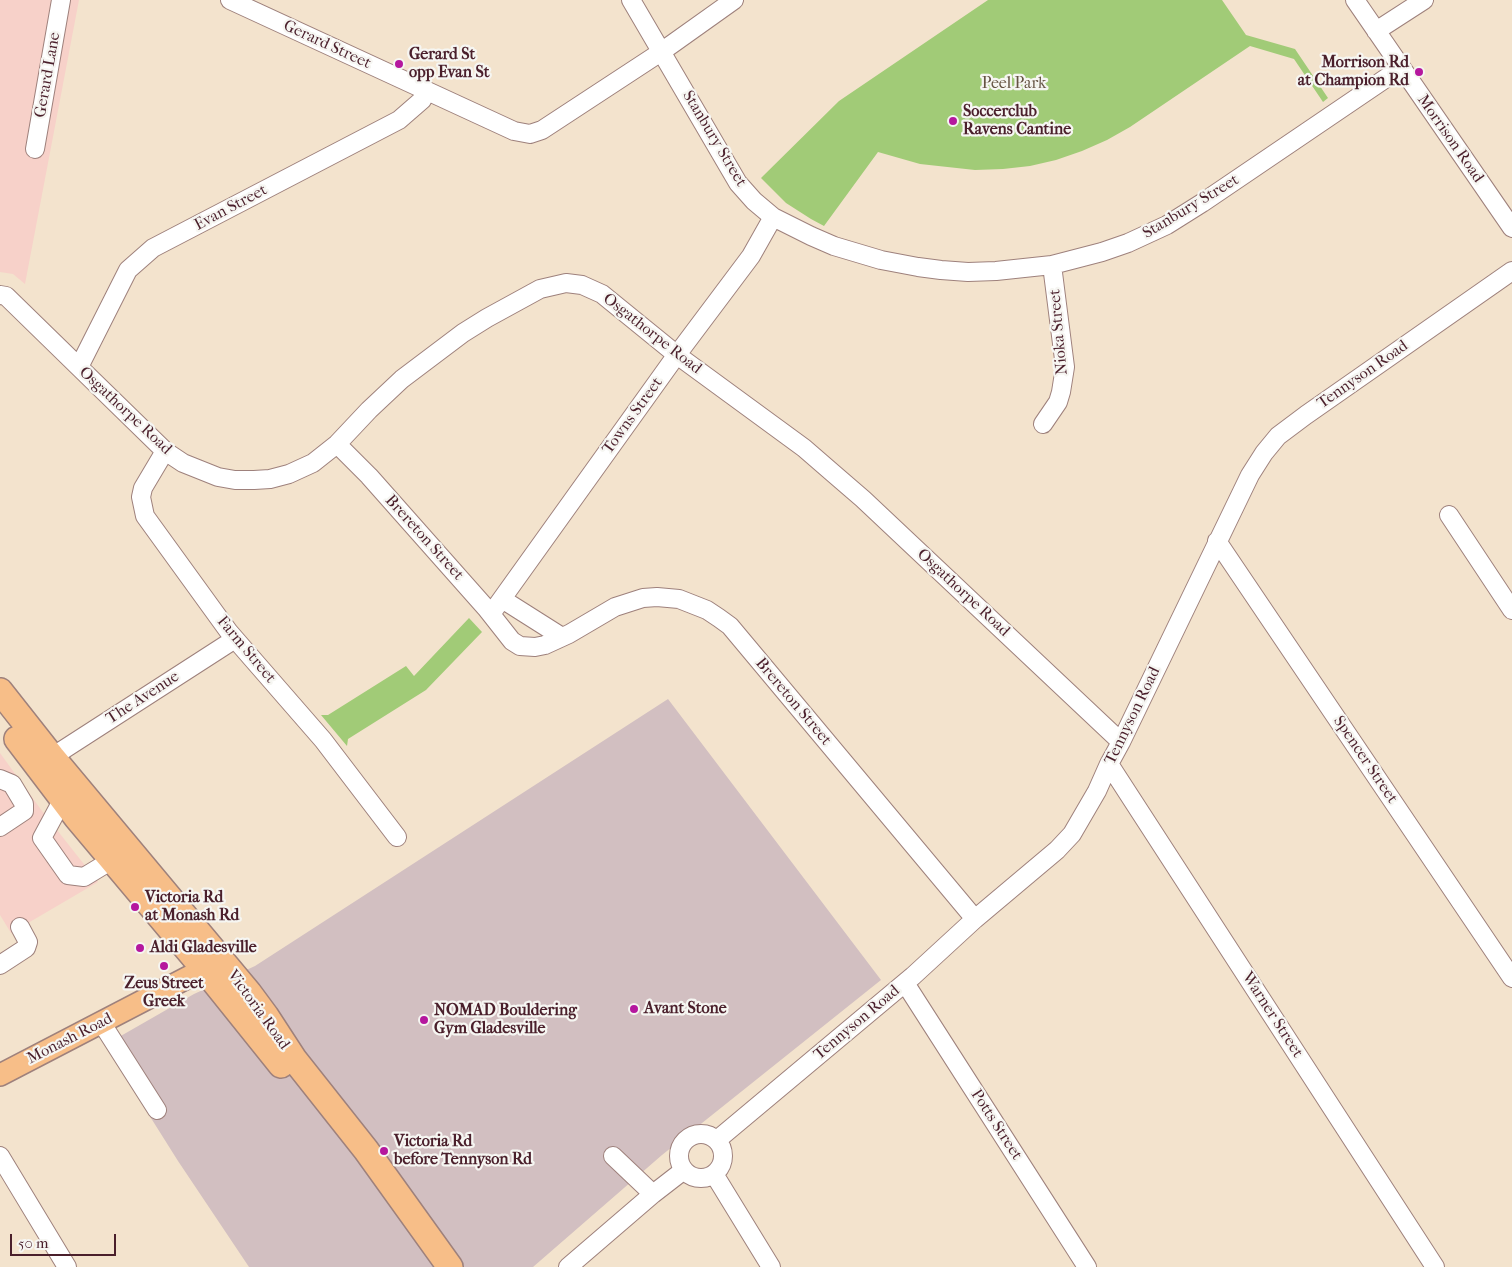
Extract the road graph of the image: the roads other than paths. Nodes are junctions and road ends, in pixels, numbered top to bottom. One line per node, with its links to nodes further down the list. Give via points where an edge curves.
1 (61, 0): 11 (street, Gerard Lane)
2 (230, 0): 10 (street, Gerard Street)
3 (631, 0): 8 (street, Stanbury Street)
4 (734, 0): 8 (street)
5 (1355, 0): 7 (street, Morrison Road)
6 (1424, 0): 7 (street)
7 (1376, 32): 9 (street, Morrison Road)
8 (661, 52): 10 (street, Gerard Street, via 542,130 530,134 514,131); 12 (street, Stanbury Street, via 738,183)
9 (1401, 68): 13 (street, Morrison Road); 14 (street, Stanbury Street, via 1167,225 1128,243)
10 (426, 92): 18 (street, Evan Street, via 422,100 399,120 153,248 128,270)
11 (35, 149)
12 (773, 217): 14 (street, Stanbury Street, via 834,246 911,266 968,272); 17 (street, Towns Street, via 751,256)
13 (1512, 228)
14 (1052, 265): 19 (street, Nioka Street, via 1065,367 1058,402)
15 (1512, 271): 23 (street, Tennyson Road, via 1278,436 1250,475)
16 (0, 295): 18 (street, Osgathorpe Road, via 6,296)
17 (677, 355): 20 (street, Osgathorpe Road, via 602,294 582,285 554,285 540,289 487,318 429,358 402,379); 24 (street, Towns Street); 31 (street, Osgathorpe Road, via 804,448 863,499)
18 (79, 367): 21 (street, Osgathorpe Road)
19 (1043, 424)
20 (337, 444): 21 (street, Osgathorpe Road, via 300,469 270,479 254,480 218,477 191,467); 26 (street, Brereton Street)
21 (165, 451): 28 (street, Farm Street, via 143,488 141,497 145,516)
22 (1449, 514): 25 (street)
23 (1217, 541): 31 (street, Tennyson Road); 43 (street, Spencer Street)
24 (502, 600): 26 (street, Towns Street); 27 (street)
25 (1512, 610)
26 (491, 614): 27 (street, Brereton Street, via 512,641 520,646 545,645)
27 (562, 637): 39 (street, Brereton Street, via 615,607 644,598 679,599 719,618 730,626)
28 (235, 639): 32 (street, The Avenue); 37 (street, Farm Street, via 323,740)
29 (0, 691): 32 (highway, Victoria Road)
30 (0, 715): 35 (highway, Victoria Road)
31 (1121, 742): 33 (street, Tennyson Road)
32 (52, 757): 41 (highway, Victoria Road)
33 (1108, 764): 39 (street, Tennyson Road, via 1072,834); 60 (street, Warner Street)
34 (0, 778): 36 (street, via 12,784 24,804 24,811)
35 (63, 799): 38 (highway, Victoria Road); 38 (street, via 42,838 68,875 84,877)
36 (0, 827)
37 (397, 837)
38 (112, 860): 41 (highway, Victoria Road)
39 (975, 919): 44 (street, Tennyson Road)
40 (20, 928): 42 (street, via 28,942 26,948)
41 (211, 963): 45 (main road, Monash Road); 55 (highway, Victoria Road, via 273,1055); 56 (highway, Victoria Road, via 249,993 294,1059 366,1150)
42 (0, 965)
43 (1512, 978)
44 (905, 983): 48 (street, Tennyson Road); 59 (street, Potts Street)
45 (101, 1022): 46 (main road, Monash Road); 47 (street)
46 (0, 1075)
47 (157, 1110)
48 (717, 1140): 51 (street, via 707,1134 690,1136 680,1150 679,1159); 52 (street, via 723,1153 722,1162)
49 (0, 1156): 54 (street)
50 (613, 1156): 53 (street)
51 (684, 1170): 52 (street, via 694,1177); 53 (street)
52 (714, 1174): 58 (street)
53 (652, 1194): 57 (street)
54 (67, 1267)
55 (433, 1267)
56 (450, 1267)
57 (568, 1267)
58 (771, 1267)
59 (1087, 1267)
60 (1435, 1267)

